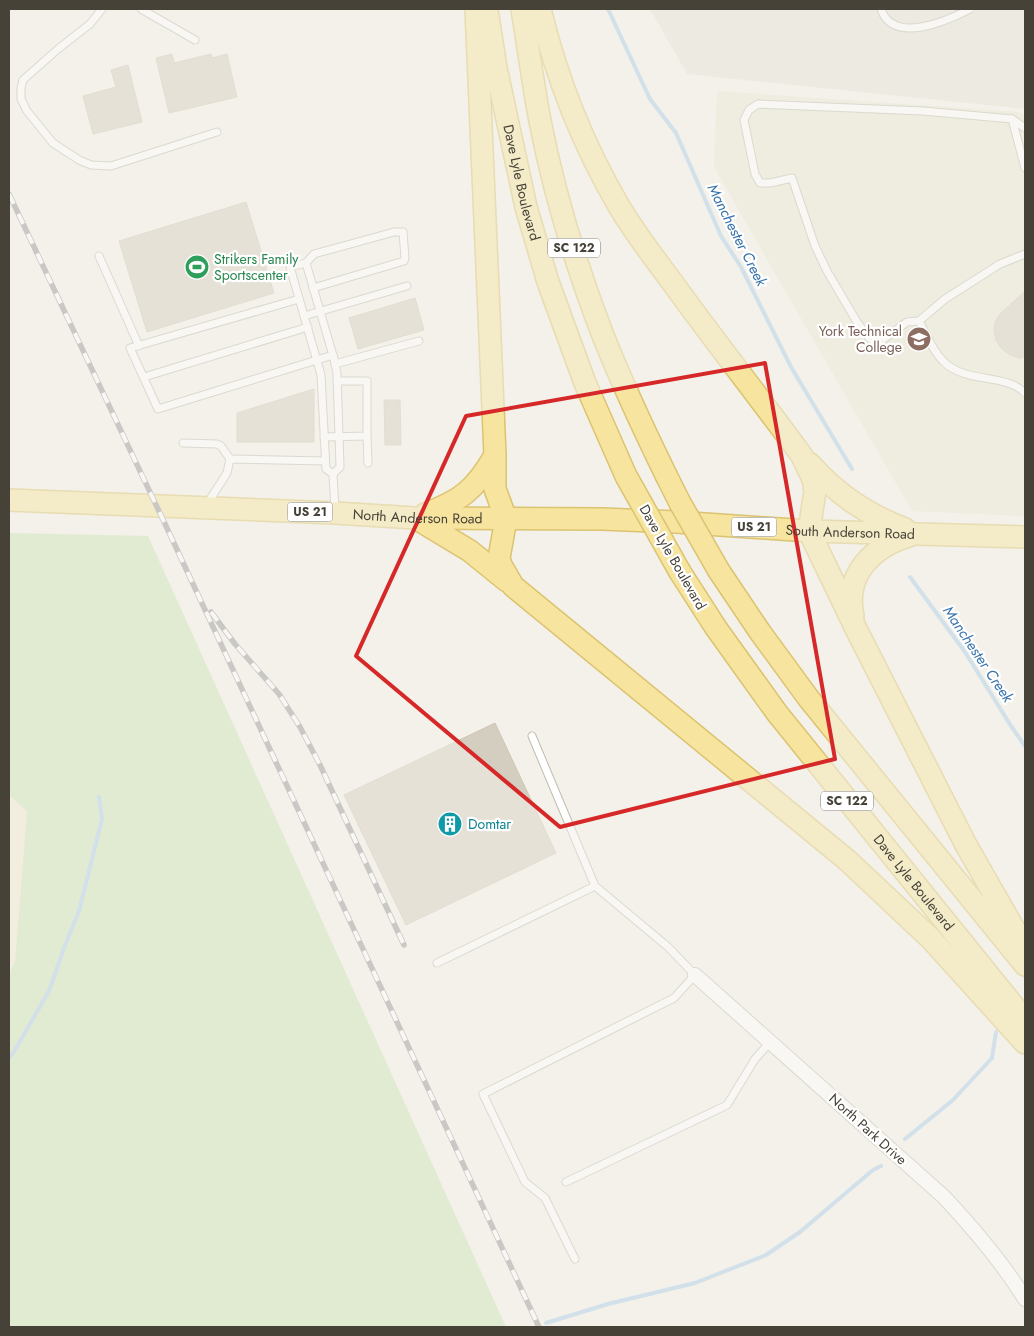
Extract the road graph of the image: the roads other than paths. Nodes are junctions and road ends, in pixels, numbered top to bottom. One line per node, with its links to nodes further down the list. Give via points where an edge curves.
1 (102, 9): 12 (lane, via 90,24 30,72 21,88 21,99 27,111 53,143 91,165 111,166)
2 (141, 9): 9 (lane)
3 (476, 9): 36 (main road)
4 (487, 9): 59 (main road, Dave Lyle Boulevard / SC 122, bridge, via 496,68 526,207 548,282 585,383 626,476 680,572 771,705)
5 (522, 9): 57 (main road, SC 122, bridge, via 541,122 576,256 631,403 680,503 719,571 809,699)
6 (540, 9): 37 (main road, via 566,99 590,153 621,209)
7 (881, 9): 8 (lane, via 893,24 908,29 955,17)
8 (970, 9)
9 (195, 40)
10 (1012, 119): 11 (lane); 13 (lane); 22 (lane, via 923,111 758,104 749,110 744,120 754,174 760,183 792,178 827,271 869,338 877,344 907,322)
11 (1025, 128)
12 (217, 132)
13 (1025, 168)
14 (1025, 254): 22 (lane, via 1000,264 945,299)
15 (99, 256): 25 (lane)
16 (306, 263): 18 (lane); 18 (lane, via 314,254 323,251 399,231 404,235 405,258 400,264); 19 (lane, via 290,267)
17 (407, 286): 20 (lane)
18 (313, 288): 20 (lane)
19 (299, 300): 21 (lane); 25 (lane)
20 (320, 311): 21 (lane); 26 (lane)
21 (304, 316): 23 (lane)
22 (919, 321): 31 (lane, via 944,362 974,377 1005,382)
23 (308, 327): 27 (lane); 29 (lane)
24 (419, 341): 28 (lane)
25 (139, 346): 29 (lane, via 130,348)
26 (333, 355): 27 (lane); 28 (lane)
27 (318, 359): 29 (lane, via 158,409); 34 (lane)
28 (335, 364): 30 (lane)
29 (144, 377)
30 (337, 381): 32 (lane, via 367,380); 33 (lane)
31 (1025, 393)
32 (367, 436): 33 (lane); 40 (lane)
33 (339, 437): 34 (lane); 41 (lane, via 340,467)
34 (324, 438): 39 (lane)
35 (183, 443): 38 (lane, via 217,444)
36 (495, 455): 45 (main road, via 479,481 460,498); 46 (main road, via 495,489)
37 (802, 456): 48 (main road, via 815,491); 49 (main road, via 841,495 871,514)
38 (230, 459): 39 (lane); 43 (lane, via 227,473)
39 (326, 461): 41 (lane, via 326,469)
40 (368, 463)
41 (333, 474): 44 (lane)
42 (9, 500): 43 (main road, North Anderson Road / US 21)
43 (204, 508): 44 (main road, North Anderson Road / US 21)
44 (335, 513): 45 (main road, North Anderson Road / US 21)
45 (415, 518): 46 (main road, North Anderson Road / US 21); 51 (main road, via 470,551)
46 (506, 519): 47 (main road, North Anderson Road / US 21); 51 (main road, via 499,558)
47 (676, 522): 48 (main road, South Anderson Road / US 21)
48 (809, 531): 49 (main road, South Anderson Road / US 21); 52 (main road)
49 (917, 534): 50 (main road, South Anderson Road / US 21); 52 (main road, via 898,539 881,549 858,571 851,599)
50 (1025, 537)
51 (513, 586): 61 (main road, via 847,860 931,938)
52 (856, 629): 55 (main road, via 966,845)
53 (532, 736): 54 (lane)
54 (595, 886): 56 (lane); 58 (lane)
55 (1025, 948)
56 (437, 963)
57 (1025, 965)
58 (695, 974): 60 (street, North Park Drive); 63 (lane, via 674,998 483,1094 525,1182 545,1198)
59 (1025, 1020)
60 (771, 1041): 62 (lane, via 756,1058 727,1105); 64 (street, North Park Drive, via 944,1197 1008,1271)
61 (1025, 1043)
62 (566, 1182)
63 (575, 1259)
64 (1025, 1299)

